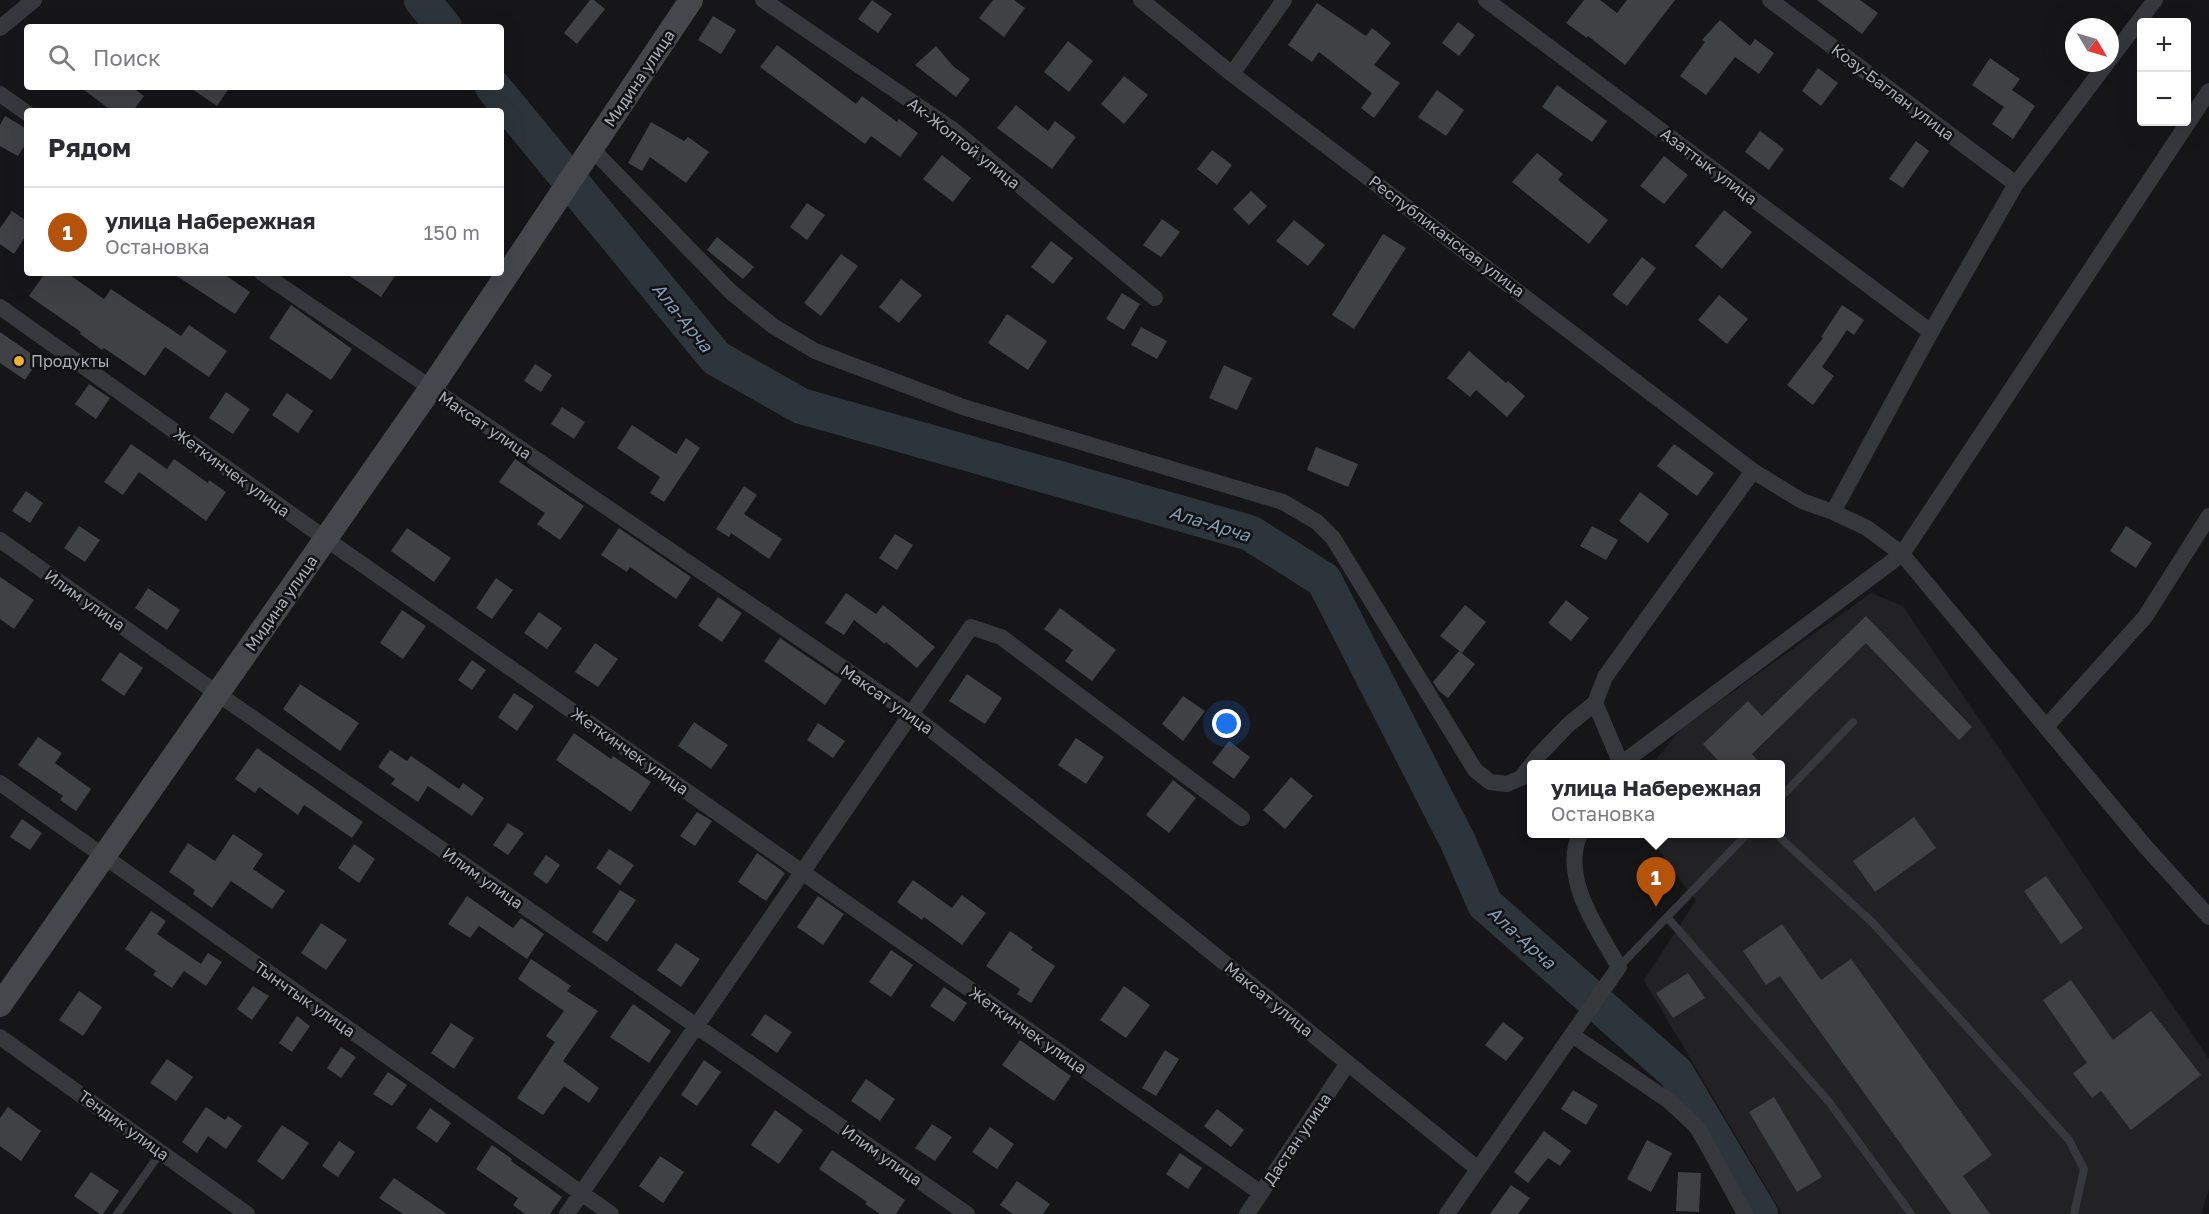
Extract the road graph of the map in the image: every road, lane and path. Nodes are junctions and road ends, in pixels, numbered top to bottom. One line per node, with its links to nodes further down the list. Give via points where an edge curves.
1 (34, 0): 9 (street)
2 (692, 0): 16 (street, Мидина улица)
3 (763, 0): 19 (street, Ак-Жолтой улица, via 952,129)
4 (1141, 0): 12 (street, Республиканская улица)
5 (1284, 0): 12 (street)
6 (1486, 0): 21 (street, Азаттык улица)
7 (1770, 0): 17 (street, Козу-Баглан улица)
8 (2155, 0): 10 (street)
9 (0, 28)
10 (2119, 47)
11 (2100, 72): 17 (street)
12 (1232, 74): 23 (street, Республиканская улица)
13 (2209, 91): 28 (street)
14 (0, 94): 15 (street)
15 (24, 111)
16 (589, 153): 22 (street, Мидина улица); 37 (street, via 732,293 773,326 815,351 963,407 1283,502 1317,522 1333,538 1474,770 1490,782 1508,784)
17 (2016, 184): 21 (street)
18 (266, 276): 22 (street, Максат улица)
19 (1155, 298)
20 (0, 307): 26 (street, Жеткинчек улица)
21 (1931, 332): 24 (street)
22 (431, 388): 26 (street, Мидина улица); 31 (street, Максат улица)
23 (1753, 471): 24 (street, Республиканская улица, via 1802,501); 30 (street, via 1605,678)
24 (1833, 512): 28 (street, Республиканская улица, via 1867,528)
25 (2209, 516): 33 (street, via 2145,617)
26 (326, 539): 29 (street, Мидина улица); 45 (street, Жеткинчек улица)
27 (0, 540): 29 (street, Илим улица)
28 (1902, 554): 33 (street, Республиканская улица); 36 (street)
29 (218, 694): 44 (street, Мидина улица); 50 (street, Илим улица)
30 (1595, 703): 34 (street); 35 (street)
31 (911, 714): 40 (street, via 971,627 1001,637); 45 (street); 53 (street, Максат улица)
32 (1853, 722): 39 (lane)
33 (2046, 727): 47 (street, Республиканская улица)
34 (1535, 760)
35 (1619, 760)
36 (1626, 760)
37 (1527, 770)
38 (0, 783): 44 (street, Тынчтык улица)
39 (1785, 793)
40 (1242, 818)
41 (1579, 838): 48 (street, via 1574,867 1586,911)
42 (1743, 838): 46 (lane)
43 (1780, 838): 67 (lane, via 1873,923 2069,1140 2084,1169)
44 (104, 857): 49 (street, Мидина улица); 56 (street, Тынчтык улица)
45 (802, 872): 50 (street); 57 (street, Жеткинчек улица)
46 (1667, 917): 48 (lane); 66 (lane, via 1829,1102)
47 (2209, 917)
48 (1620, 967): 51 (street)
49 (0, 1005)
50 (696, 1025): 56 (street); 62 (street, Илим улица)
51 (1572, 1035): 55 (street); 65 (street, via 1669,1101 1698,1128)
52 (0, 1037): 54 (street, Тендик улица)
53 (1347, 1063): 55 (street, Максат улица); 57 (street, Дастан улица)
54 (161, 1152): 58 (lane); 59 (street, Тендик улица)
55 (1478, 1169): 64 (street)
56 (581, 1193): 60 (street); 61 (street, Тынчтык улица)
57 (1261, 1193): 63 (street, Дастан улица)
58 (117, 1214)
59 (248, 1214)
60 (567, 1214)
61 (611, 1214)
62 (968, 1214)
63 (1247, 1214)
64 (1447, 1214)
65 (1744, 1214)
66 (1911, 1214)
67 (2074, 1214)

